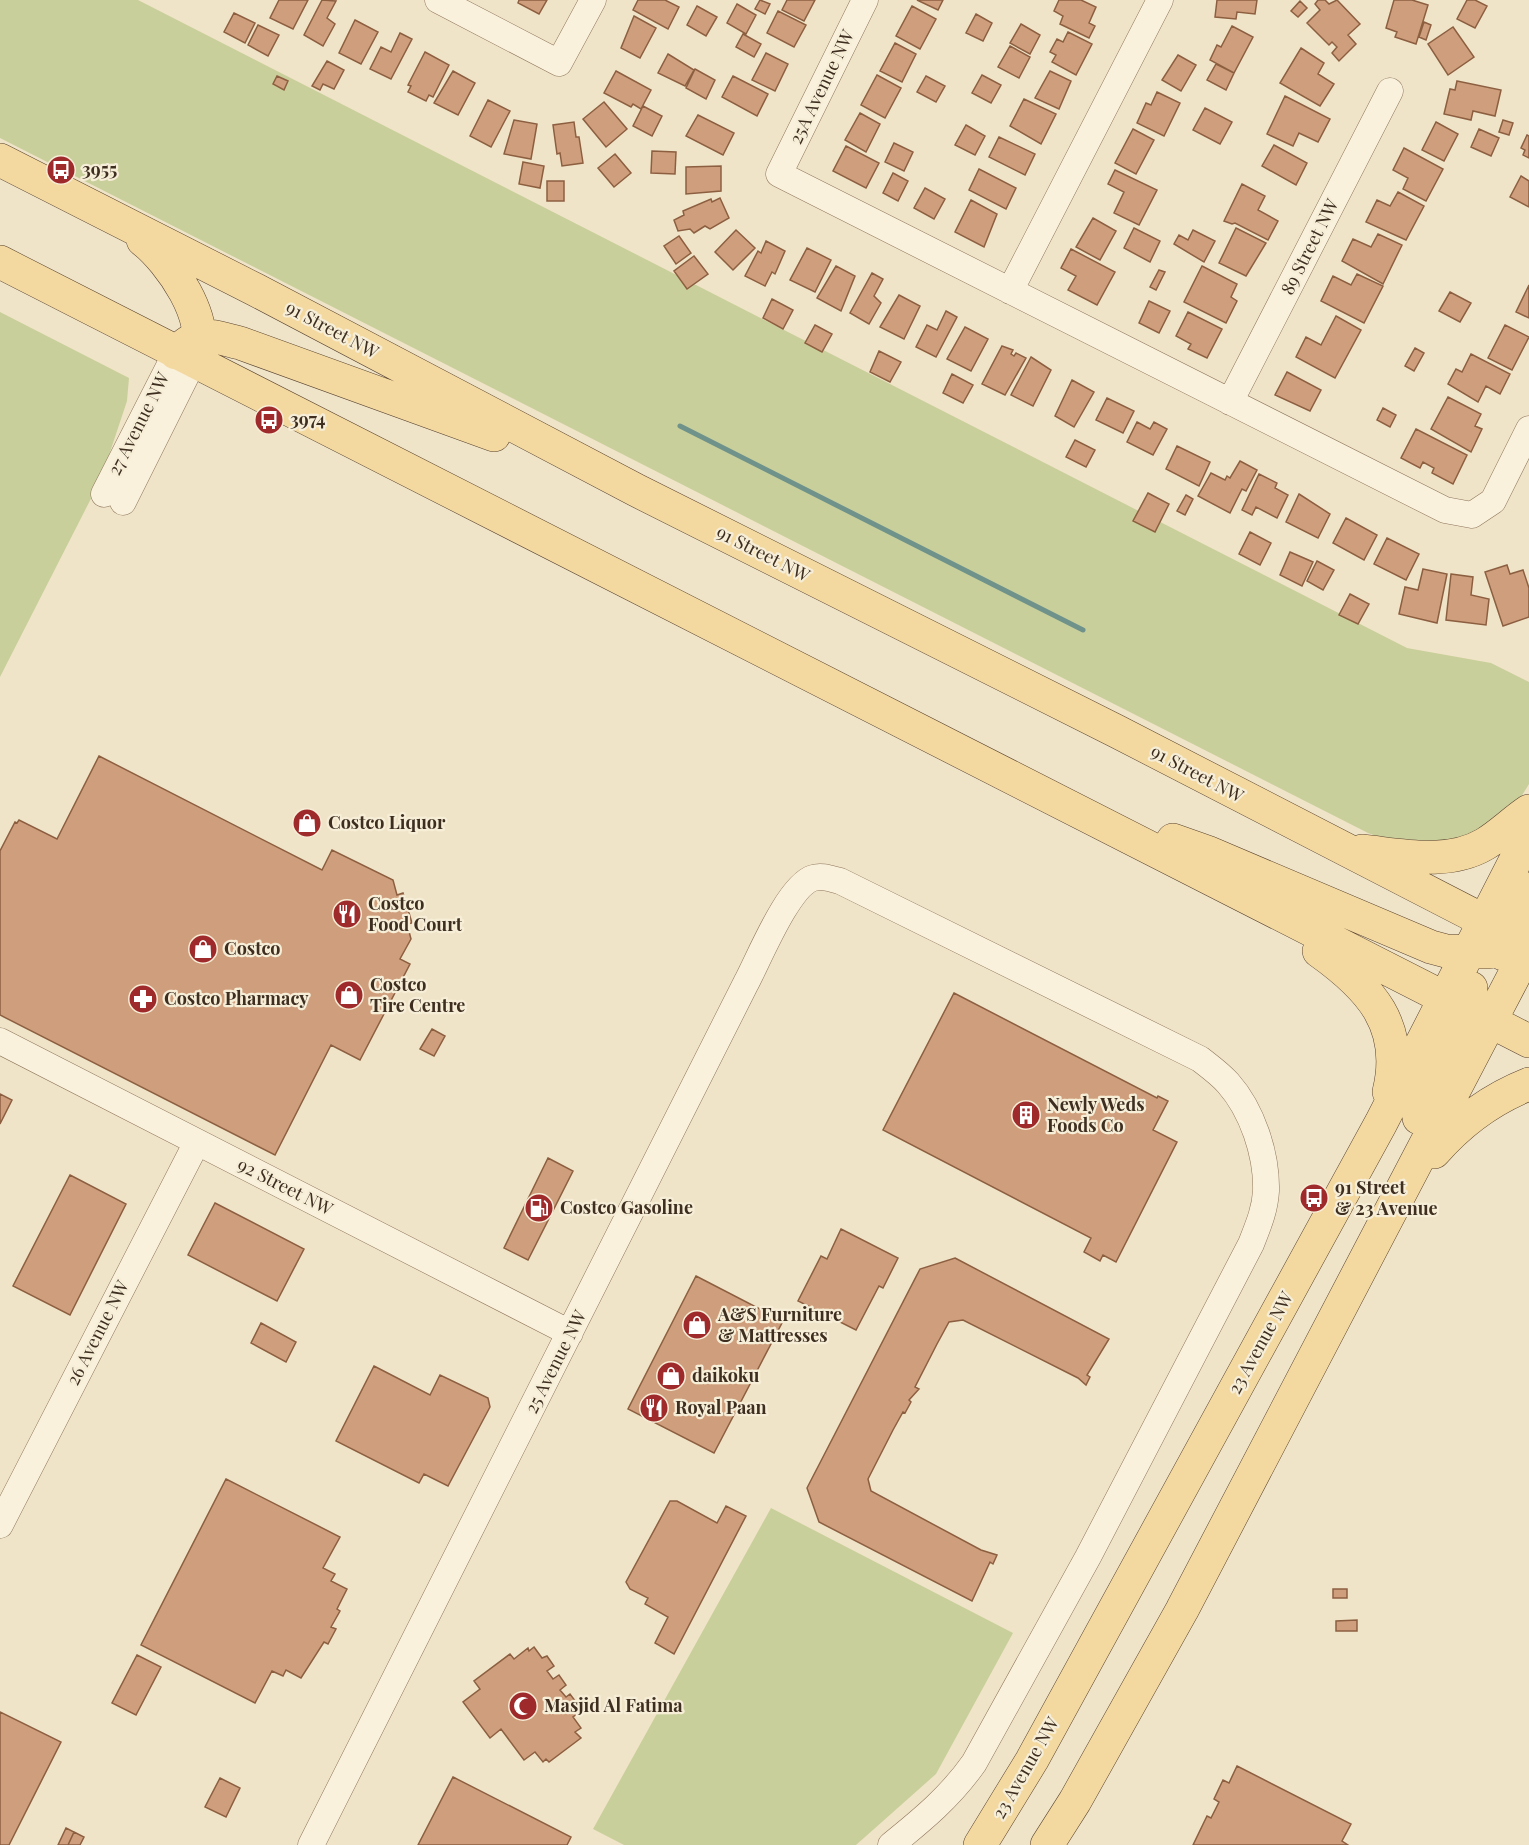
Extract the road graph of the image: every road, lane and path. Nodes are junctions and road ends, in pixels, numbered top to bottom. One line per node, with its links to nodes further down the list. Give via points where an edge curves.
1 (438, 0): 2 (street, via 559,63)
2 (592, 0)
3 (865, 0): 9 (street, 25A Avenue NW, via 779,174)
4 (1160, 0): 9 (street)
5 (1390, 92): 11 (street, 89 Street NW)
6 (0, 160): 7 (main road, 91 Street NW)
7 (65, 191): 10 (main road, via 137,236 164,261 186,294); 13 (main road, 91 Street NW)
8 (0, 262): 10 (main road)
9 (1011, 291): 11 (street)
10 (190, 350): 13 (main road, via 240,343); 14 (street, 27 Avenue NW); 15 (main road)
11 (1230, 402): 12 (street, via 1445,510 1472,515 1493,501)
12 (1529, 429)
13 (636, 490): 18 (main road, 91 Street NW, via 1118,732)
14 (113, 498)
15 (1058, 801): 20 (main road); 21 (main road, via 1207,852 1431,947)
16 (1529, 811): 18 (main road, via 1485,844 1451,856 1418,857)
17 (1529, 834): 21 (main road, 23 Avenue NW)
18 (1339, 848): 21 (main road, 91 Street NW)
19 (1529, 889): 21 (main road)
20 (1232, 890): 22 (main road); 26 (main road, via 1363,985 1392,1039 1394,1072)
21 (1504, 943): 22 (main road); 22 (main road, 23 Avenue NW)
22 (1486, 1001): 24 (main road); 26 (main road, 23 Avenue NW); 28 (main road, 23 Avenue NW); 30 (main road)
23 (0, 1041): 27 (street, 92 Street NW)
24 (1529, 1041)
25 (1529, 1084): 28 (main road, via 1505,1094 1457,1125)
26 (1381, 1123): 34 (main road, 23 Avenue NW, via 1032,1760)
27 (197, 1142): 29 (street, 92 Street NW); 31 (street, 26 Avenue NW)
28 (1407, 1182): 30 (main road, 23 Avenue NW)
29 (570, 1333): 32 (street, 25 Avenue NW); 33 (street, 25 Avenue NW, via 746,983 793,895 805,882 824,877 840,881 1200,1059 1229,1083 1251,1118 1266,1191 1262,1218 1251,1244 1089,1557 974,1763 934,1811)
30 (1325, 1338): 35 (main road, 23 Avenue NW, via 1182,1610)
31 (0, 1525)
32 (311, 1845)
33 (891, 1845)
34 (980, 1845)
35 (1047, 1845)

